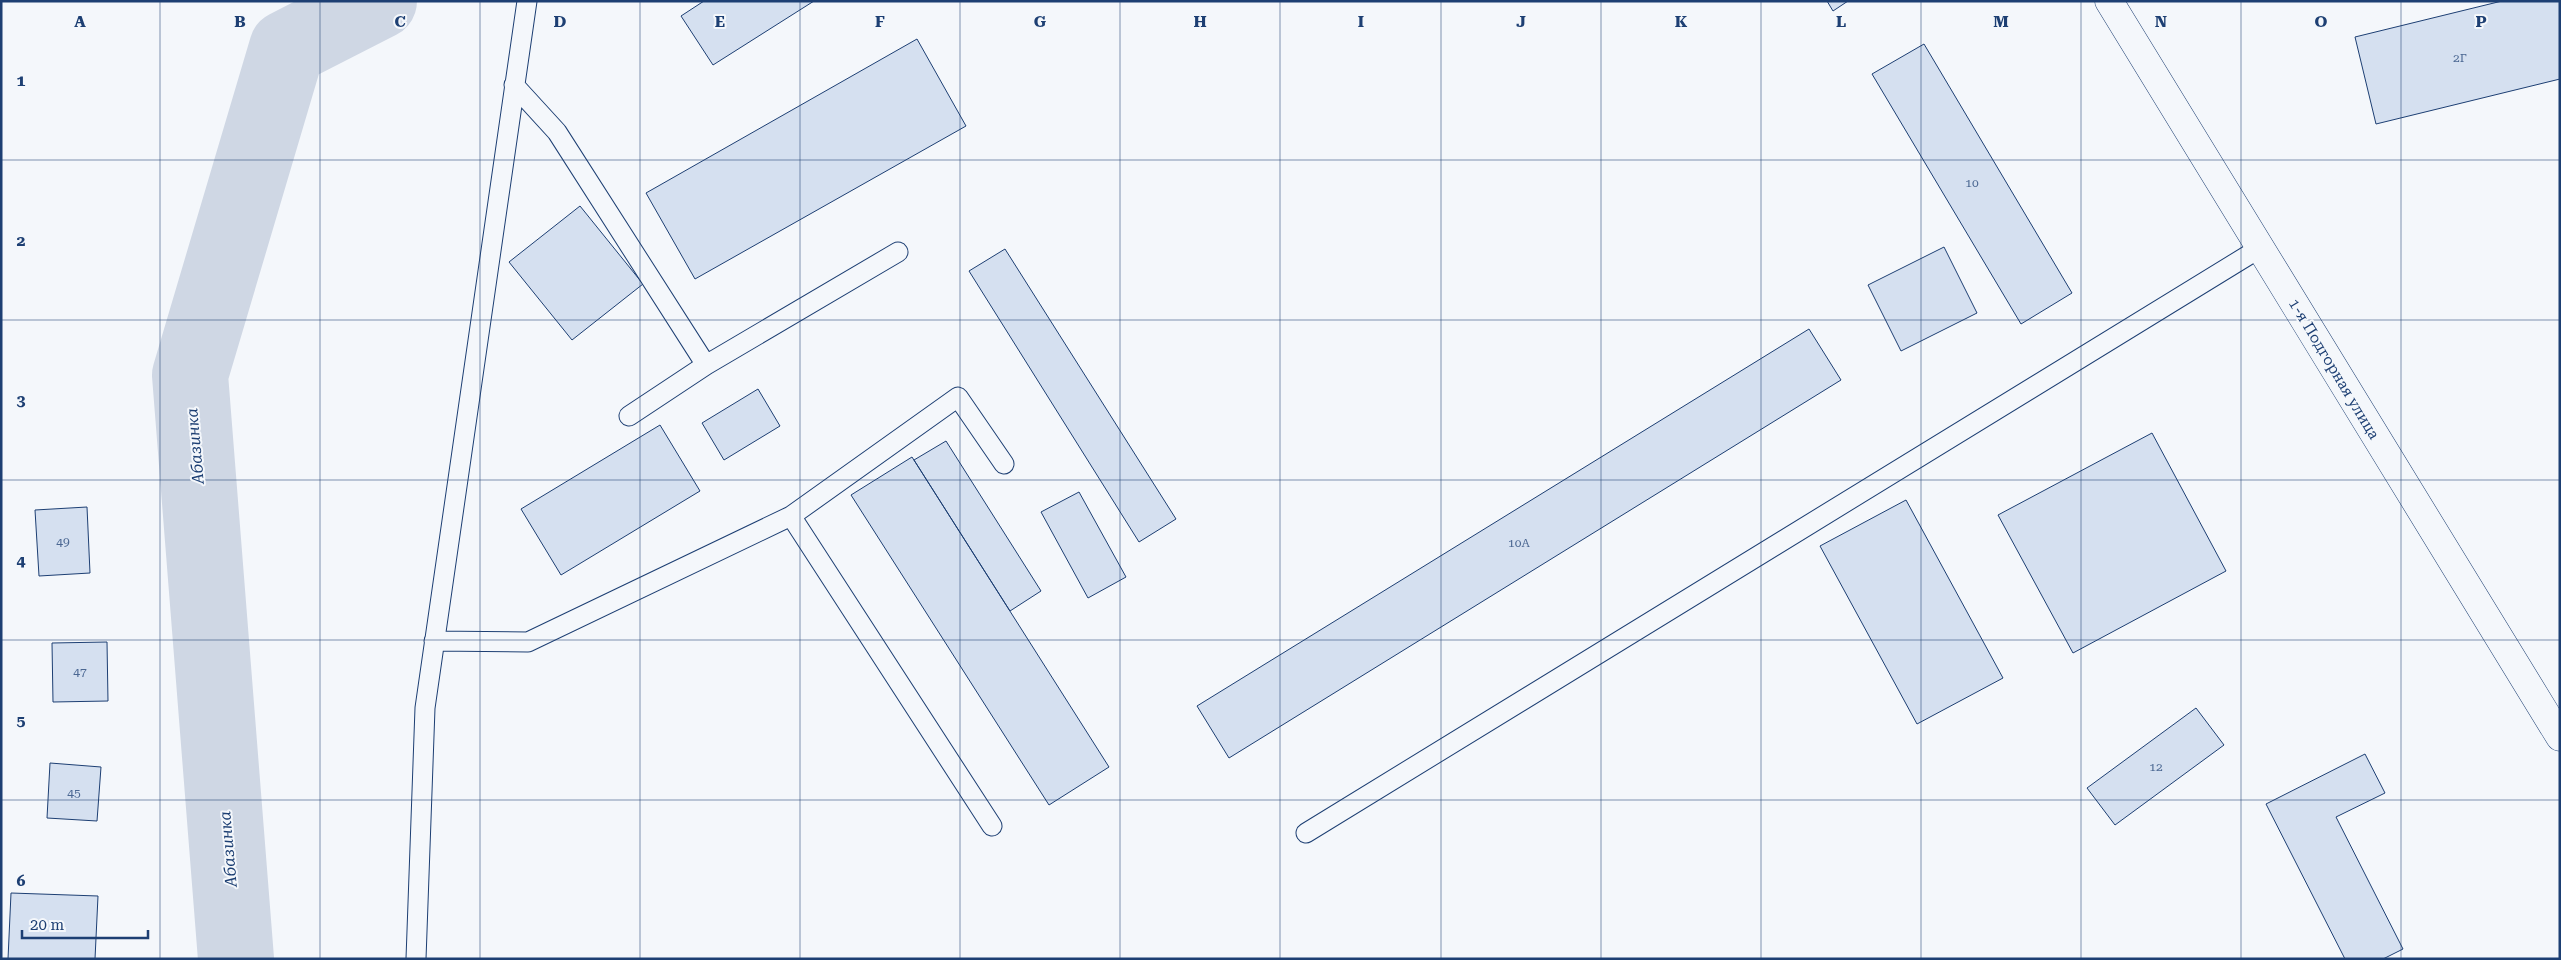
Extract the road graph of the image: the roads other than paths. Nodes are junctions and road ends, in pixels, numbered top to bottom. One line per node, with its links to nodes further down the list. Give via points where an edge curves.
1 (527, 1): 3 (lane)
2 (2109, 1): 4 (street, 1-я Подгорная улица)
3 (514, 85): 6 (lane, via 556,132); 10 (lane)
4 (2260, 248): 11 (street, 1-я Подгорная улица); 13 (lane)
5 (898, 252): 6 (lane)
6 (706, 365): 7 (lane)
7 (629, 416)
8 (1004, 464): 9 (lane, via 958,397)
9 (790, 516): 10 (lane, via 528,642); 12 (lane)
10 (434, 641): 14 (lane, via 425,708)
11 (2560, 737)
12 (992, 826)
13 (1306, 833)
14 (416, 959)

